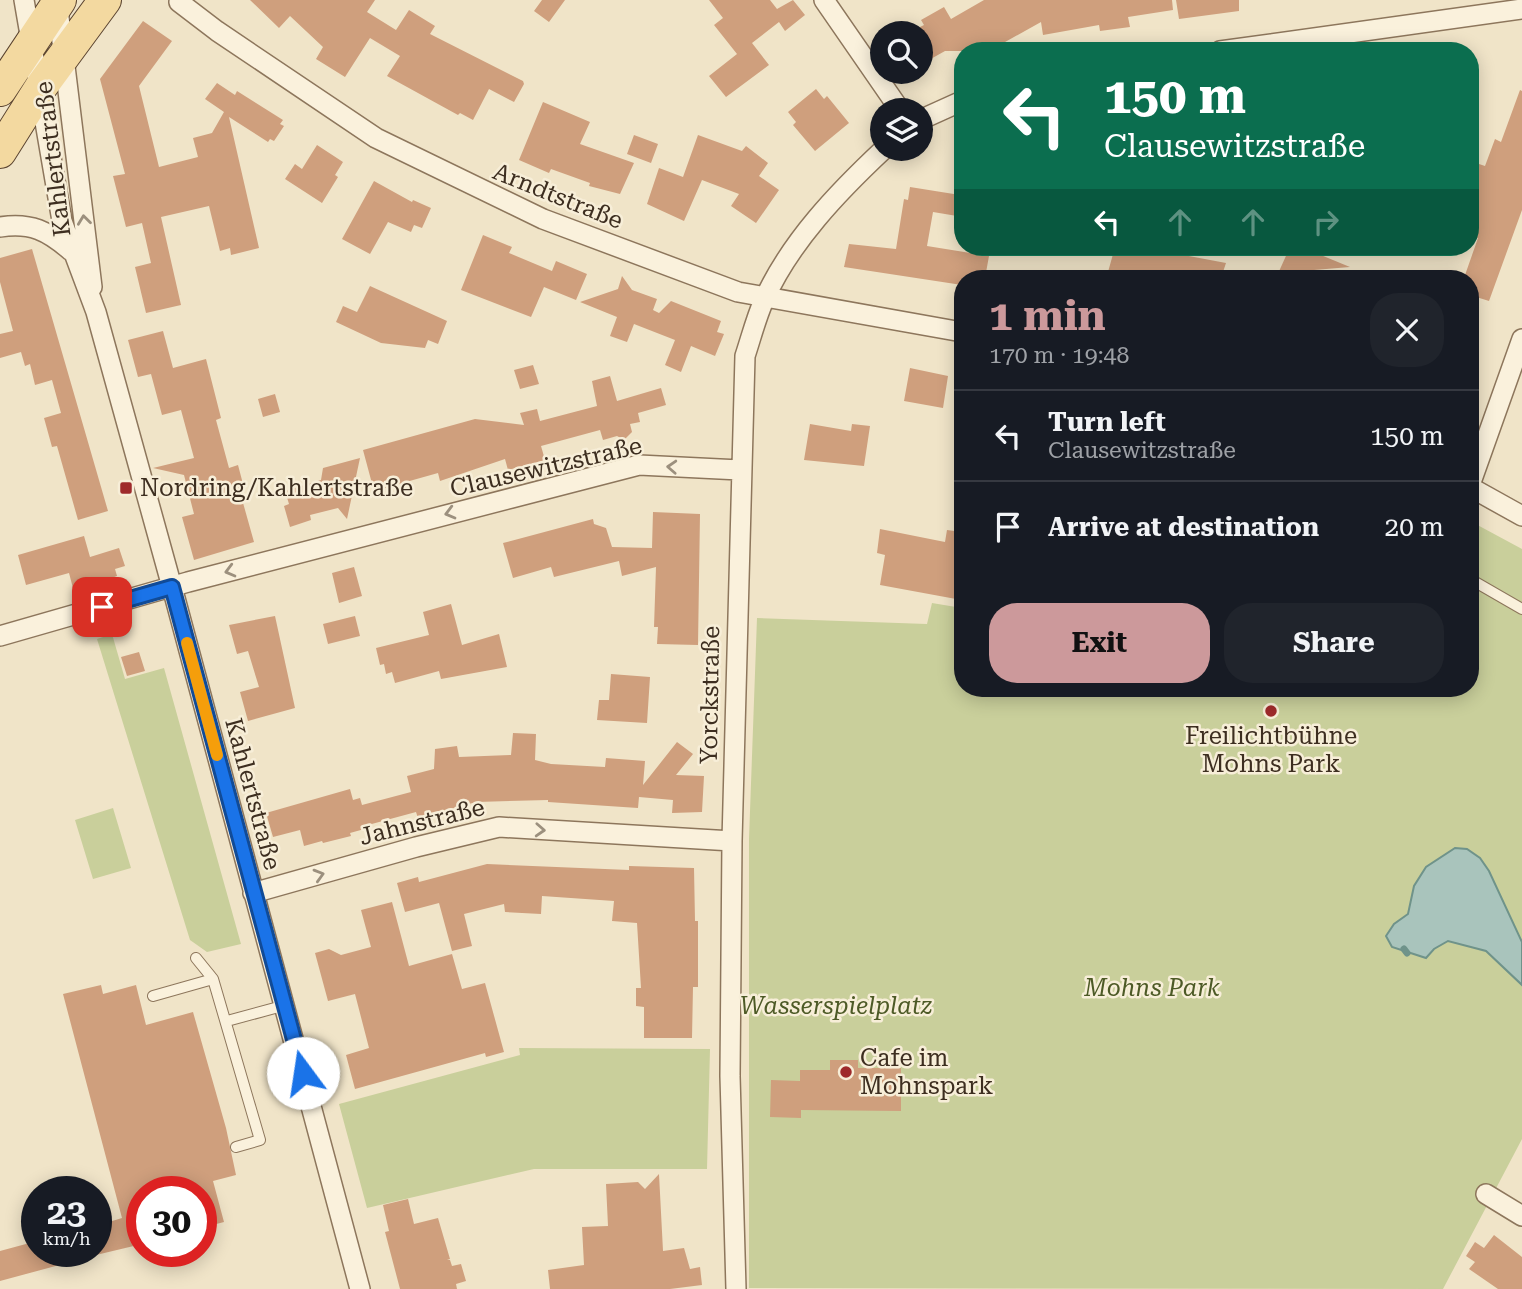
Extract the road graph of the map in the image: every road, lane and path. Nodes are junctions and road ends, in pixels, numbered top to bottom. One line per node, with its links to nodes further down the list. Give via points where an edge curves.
1 (24, 0): 7 (street, Kahlertstraße)
2 (105, 0): 9 (main road)
3 (824, 0): 12 (street)
4 (58, 1): 7 (main road); 9 (street, Kahlertstraße)
5 (179, 2): 19 (street, Arndtstraße, via 376,138 434,169 543,219)
6 (1522, 9): 8 (street)
7 (32, 39): 10 (street, Kahlertstraße); 11 (main road)
8 (1285, 42)
9 (65, 54): 10 (main road); 20 (street, Kahlertstraße, one-way to 9)
10 (41, 88): 15 (main road); 18 (street, Kahlertstraße)
11 (0, 90)
12 (892, 98)
13 (954, 105): 14 (street)
14 (933, 114)
15 (1, 151)
16 (872, 161): 19 (street, Yorckstraße, via 816,219)
17 (0, 227): 18 (street, Kahlertstraße, via 16,224 44,230)
18 (71, 251): 20 (street, Kahlertstraße)
19 (764, 299): 21 (street, Arndtstraße); 24 (street, Yorckstraße, via 745,356)
20 (96, 312): 28 (street, Kahlertstraße)
21 (954, 331)
22 (1522, 339): 23 (street)
23 (1479, 461)
24 (740, 470): 28 (street, Clausewitzstraße, one-way to 28, via 639,465); 31 (street, Yorckstraße)
25 (1479, 491): 26 (street)
26 (1522, 516)
27 (1479, 584): 29 (lane)
28 (172, 587): 30 (street, Clausewitzstraße); 32 (street, Kahlertstraße)
29 (1522, 609)
30 (0, 636)
31 (732, 841): 32 (street, Jahnstraße, one-way to 31, via 499,827); 42 (street, Yorckstraße, via 730,1076)
32 (253, 893): 36 (street, Kahlertstraße)
33 (196, 958): 34 (lane)
34 (213, 979): 35 (lane); 37 (lane)
35 (153, 996)
36 (286, 1005): 37 (lane); 41 (street, Kahlertstraße)
37 (227, 1021): 38 (lane, via 260,1140)
38 (236, 1147)
39 (1486, 1194): 40 (street)
40 (1522, 1216)
41 (360, 1289)
42 (736, 1289)

